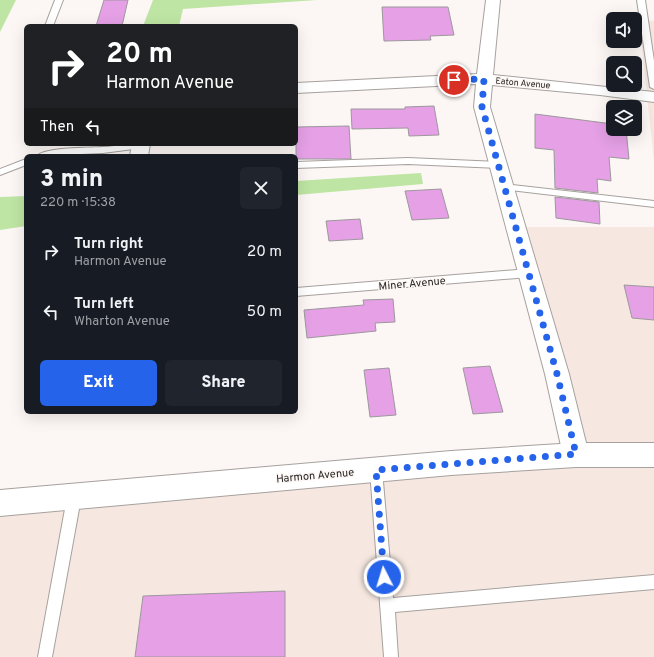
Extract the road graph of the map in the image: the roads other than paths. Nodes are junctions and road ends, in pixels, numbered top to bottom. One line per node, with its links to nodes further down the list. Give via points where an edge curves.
1 (59, 0): 4 (lane)
2 (493, 0): 5 (street)
3 (641, 0): 6 (lane)
4 (50, 24)
5 (484, 79): 7 (street, Eaton Avenue); 8 (street, Eaton Avenue); 13 (street, via 482,107)
6 (654, 87)
7 (298, 88)
8 (654, 97)
9 (140, 148): 10 (lane)
10 (51, 154)
11 (24, 163): 14 (lane)
12 (298, 165): 13 (lane, via 408,161)
13 (499, 165): 15 (street)
14 (0, 172)
15 (504, 187): 16 (lane); 17 (street)
16 (654, 204)
17 (529, 273): 18 (lane, Miner Avenue); 19 (street)
18 (298, 292)
19 (576, 454): 20 (street, Harmon Avenue); 21 (street, Harmon Avenue)
20 (654, 455)
21 (376, 470): 22 (street, Harmon Avenue); 25 (lane)
22 (74, 498): 23 (street, Harmon Avenue); 26 (lane)
23 (0, 504)
24 (654, 582): 25 (lane)
25 (386, 606): 27 (lane)
26 (45, 657)
27 (391, 657)

